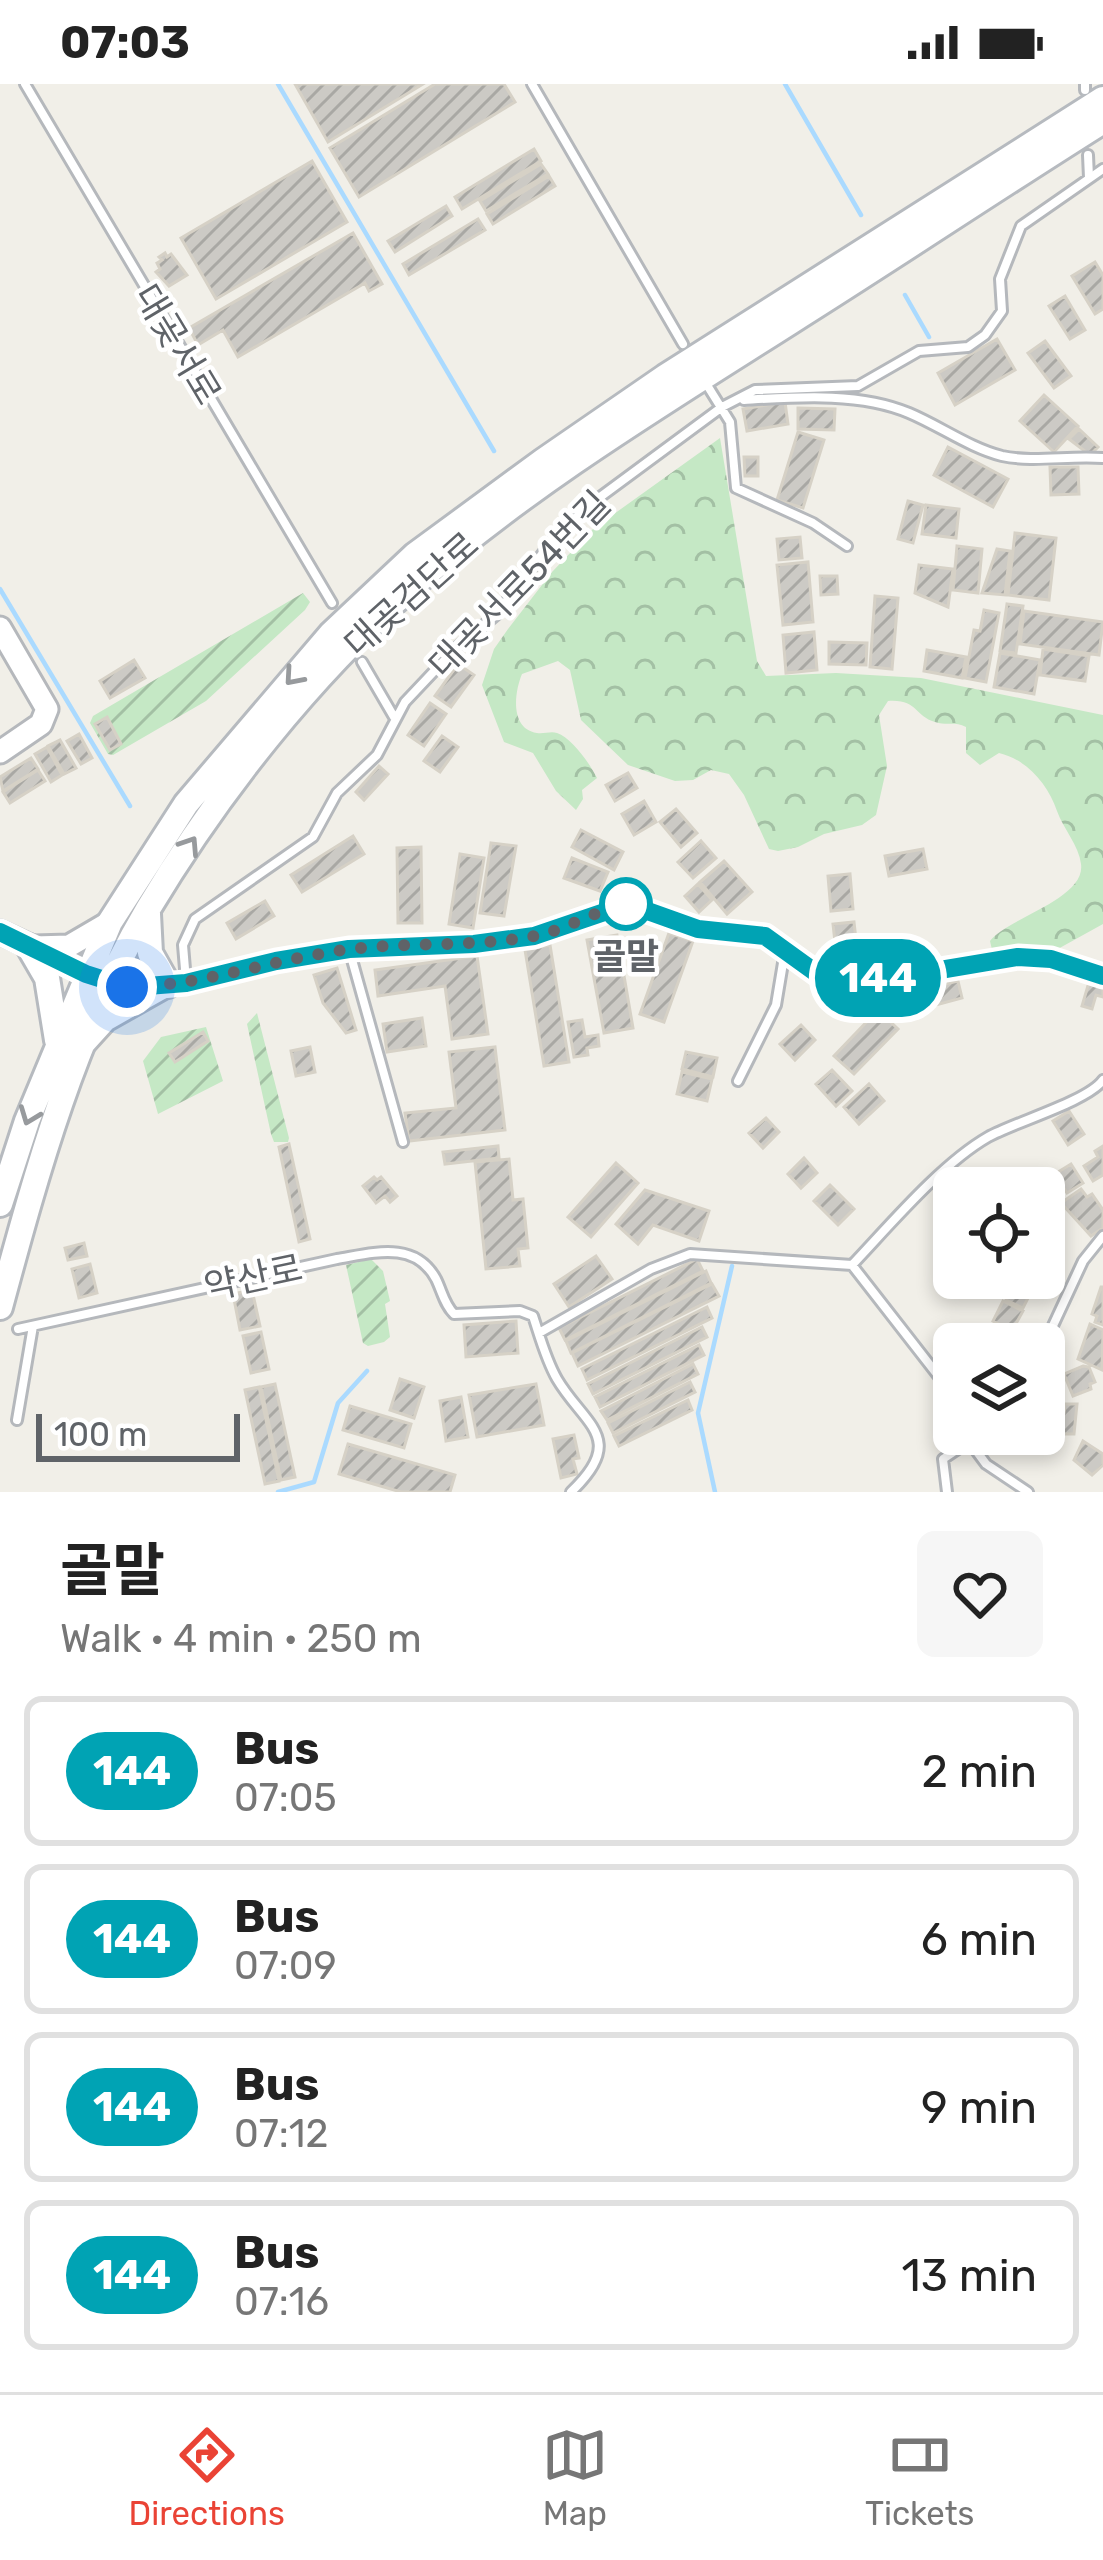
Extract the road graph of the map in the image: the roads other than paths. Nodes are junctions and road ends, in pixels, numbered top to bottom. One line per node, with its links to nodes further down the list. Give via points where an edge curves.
1 (25, 84): 14 (lane, 대곶서로)
2 (532, 84): 8 (lane)
3 (1091, 91): 20 (main road, 대곶검단로, one-way to 20, via 415,555 331,634 238,740)
4 (1103, 121): 19 (main road, 대곶검단로, one-way to 4, via 284,721 354,642 465,542 680,392)
5 (1088, 155): 7 (lane)
6 (1103, 169): 7 (lane, 대곶서로54번길)
7 (1090, 178): 10 (lane, 대곶서로54번길, via 1017,232 1000,278 1002,311 977,342 919,351 850,388 763,388)
8 (683, 344)
9 (707, 385): 11 (lane)
10 (739, 400): 11 (lane, 대곶서로54번길); 12 (lane, via 878,404 994,454)
11 (722, 407): 13 (lane, via 736,488); 17 (lane, 대곶서로54번길, via 573,519 496,615)
12 (1103, 458)
13 (847, 546)
14 (332, 603)
15 (0, 628): 18 (street, via 47,709 41,724)
16 (362, 662): 17 (lane)
17 (394, 717): 28 (lane, 대곶서로54번길, via 376,755 338,793 313,837 191,925)
18 (0, 752)
19 (148, 909): 27 (main road, 대곶검단로); 28 (main road, via 150,953)
20 (110, 922): 22 (street, via 70,946); 25 (main road, 대곶검단로)
21 (0, 932): 22 (street)
22 (28, 947): 25 (street); 29 (main road)
23 (349, 949): 24 (lane, via 499,942 628,904 698,929 765,936); 28 (street); 32 (lane)
24 (785, 949): 26 (lane, via 819,975 841,980 1018,957); 31 (lane, via 781,992)
25 (86, 974): 27 (street); 29 (main road, 대곶검단로)
26 (1103, 976)
27 (111, 983): 28 (street); 29 (main road, 대곶검단로)
28 (177, 984): 29 (street)
29 (70, 1046): 33 (main road, 대곶검단로, one-way to 33, via 27,1120); 36 (main road, 대곶검단로)
30 (1103, 1080): 35 (lane, via 1089,1095 983,1140)
31 (738, 1081)
32 (404, 1142)
33 (0, 1204)
34 (1103, 1236): 37 (lane)
35 (852, 1265): 40 (lane, via 690,1254); 41 (lane)
36 (0, 1307)
37 (1054, 1323)
38 (33, 1326): 39 (lane, 약산로); 40 (lane, 약산로, via 379,1252 424,1262 450,1311 527,1311); 42 (lane)
39 (18, 1329)
40 (539, 1334): 45 (lane, via 555,1376 596,1430 596,1459)
41 (933, 1369)
42 (16, 1420)
43 (949, 1455): 46 (lane)
44 (983, 1455): 47 (lane)
45 (571, 1492)
46 (947, 1492)
47 (1028, 1492)

